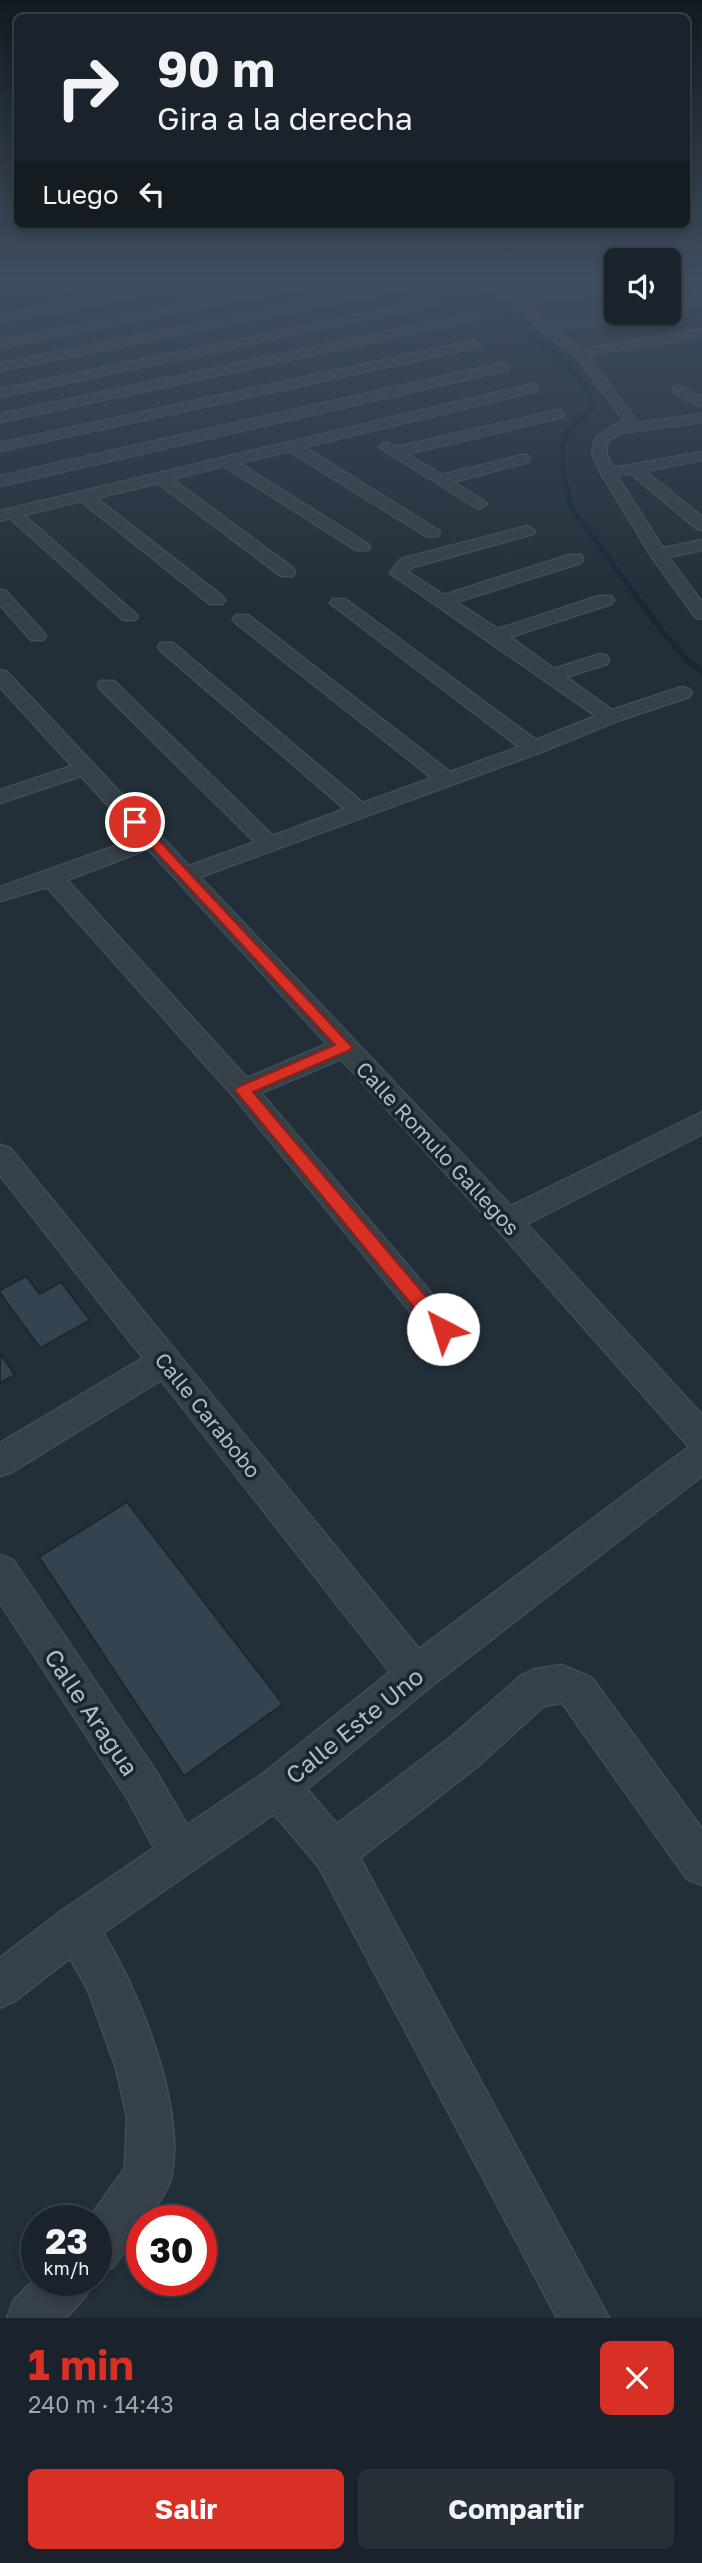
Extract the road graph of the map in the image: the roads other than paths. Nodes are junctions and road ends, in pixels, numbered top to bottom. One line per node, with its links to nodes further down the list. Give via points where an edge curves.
1 (23, 388): 9 (street)
2 (141, 388): 13 (street)
3 (168, 388): 11 (street)
4 (267, 388): 11 (street)
5 (409, 388): 15 (street)
6 (532, 388): 16 (street)
7 (607, 388): 17 (street, via 632,421)
8 (679, 390): 10 (street)
9 (0, 393)
10 (702, 403)
11 (193, 404): 15 (street); 19 (street)
12 (558, 414): 20 (street)
13 (0, 418)
14 (702, 418): 17 (street)
15 (230, 429): 28 (street)
16 (356, 430): 18 (street); 20 (street)
17 (614, 430): 25 (street, via 601,439 599,453)
18 (292, 446): 23 (street); 34 (street)
19 (0, 447)
20 (396, 452): 27 (street)
21 (702, 456): 24 (street)
22 (523, 459): 27 (street)
23 (226, 461): 26 (street); 36 (street)
24 (634, 469): 25 (street); 32 (street)
25 (608, 472): 37 (street)
26 (160, 477): 29 (street); 39 (street)
27 (441, 480): 30 (street)
28 (0, 481)
29 (83, 495): 31 (street); 41 (street)
30 (479, 504)
31 (7, 515): 46 (street)
32 (702, 525)
33 (527, 531): 43 (street, via 401,567 398,573)
34 (432, 533)
35 (702, 545): 37 (street)
36 (362, 547)
37 (658, 554): 45 (street, via 683,575)
38 (575, 559): 43 (street)
39 (287, 572)
40 (0, 595): 48 (street)
41 (216, 600)
42 (605, 600): 49 (street)
43 (442, 601): 49 (street)
44 (339, 603): 57 (street)
45 (702, 614)
46 (129, 615)
47 (242, 619): 59 (street)
48 (37, 636)
49 (496, 636): 52 (street)
50 (167, 647): 61 (street)
51 (600, 660): 52 (street)
52 (554, 675): 56 (street)
53 (107, 685): 63 (street)
54 (5, 688): 58 (street, Calle Romulo Gallegos)
55 (682, 693): 56 (street)
56 (610, 717): 57 (street)
57 (534, 748): 59 (street)
58 (85, 768): 60 (street); 62 (street, Calle Romulo Gallegos)
59 (445, 778): 61 (street)
60 (0, 797)
61 (361, 812): 63 (street)
62 (152, 840): 64 (street, Calle Romulo Gallegos); 65 (street)
63 (269, 845): 64 (street)
64 (185, 875): 67 (street, Calle Romulo Gallegos)
65 (52, 877): 66 (street); 68 (street)
66 (0, 894)
67 (344, 1047): 68 (street); 71 (street, Calle Romulo Gallegos)
68 (243, 1090): 72 (street)
69 (702, 1122): 71 (street)
70 (0, 1155): 73 (street, Calle Carabobo)
71 (507, 1221): 74 (street, Calle Romulo Gallegos)
72 (443, 1329)
73 (165, 1361): 76 (street); 78 (street, Calle Carabobo)
74 (702, 1438)
75 (702, 1457): 78 (street, Calle Este Uno)
76 (0, 1461)
77 (0, 1572): 81 (street, Calle Aragua, via 143,1787)
78 (416, 1675): 79 (street, Calle Este Uno)
79 (278, 1787): 80 (street); 81 (street, Calle Este Uno)
80 (334, 1852): 82 (street, via 464,1752 535,1688 562,1684 579,1690); 88 (street)
81 (180, 1854): 83 (street, Calle Este Uno)
82 (702, 1864)
83 (75, 1927): 84 (street, Calle Este Uno); 85 (street, via 106,1979 139,2068 150,2117 148,2175)
84 (0, 1986)
85 (112, 2227)
86 (53, 2296): 87 (street)
87 (32, 2318)
88 (584, 2318)

